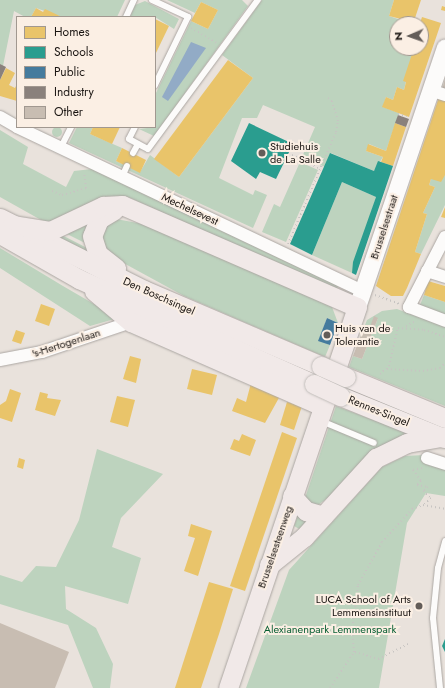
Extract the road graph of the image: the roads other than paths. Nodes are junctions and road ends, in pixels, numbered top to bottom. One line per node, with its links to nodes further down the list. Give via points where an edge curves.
1 (134, 0): 5 (lane)
2 (152, 0): 7 (lane, via 188,17)
3 (249, 0): 4 (lane)
4 (256, 3): 14 (lane, via 148,149)
5 (126, 16)
6 (443, 57): 8 (street, Brusselsestraat)
7 (156, 83)
8 (438, 93): 26 (street, Brusselsestraat)
9 (0, 117): 10 (street, Mechelsevest)
10 (16, 126)
11 (19, 128): 15 (street, Mechelsevest)
12 (70, 128): 15 (lane)
13 (134, 128): 14 (lane, via 129,139)
14 (138, 144): 16 (lane)
15 (60, 149): 18 (street, Mechelsevest)
16 (133, 153)
17 (127, 166): 18 (lane)
18 (122, 177): 26 (street, Mechelsevest)
19 (127, 208): 20 (main road, via 115,204 103,206 50,231); 25 (main road, via 102,215 95,225 93,241 101,258 133,277); 26 (main road)
20 (4, 226): 24 (main road, Den Boschsingel); 25 (main road, Den Boschsingel)
21 (445, 237): 22 (street)
22 (428, 271): 23 (street); 27 (street, via 409,307)
23 (445, 277)
24 (79, 279): 28 (main road); 31 (main road, Den Boschsingel)
25 (144, 290): 30 (main road, Den Boschsingel)
26 (360, 299): 32 (main road, Brusselsestraat)
27 (445, 321)
28 (131, 322): 29 (street, 's-Hertogenlaan, via 25,356); 32 (main road)
29 (0, 360)
30 (320, 366): 33 (main road, Rennes-Singel, bridge)
31 (314, 384): 34 (main road, Rennes-Singel, bridge)
32 (320, 413): 35 (lane); 38 (main road, Brusselsesteenweg)
33 (445, 418)
34 (443, 438): 39 (main road, via 407,443 376,458)
35 (374, 443)
36 (428, 458): 37 (street)
37 (445, 464)
38 (292, 496): 39 (main road, via 306,511); 41 (main road, Brusselsesteenweg)
39 (323, 516): 41 (main road, via 304,537)
40 (445, 541): 43 (lane, via 438,568 433,618)
41 (269, 565): 42 (main road, Brusselsesteenweg)
42 (228, 688)
43 (440, 688)

